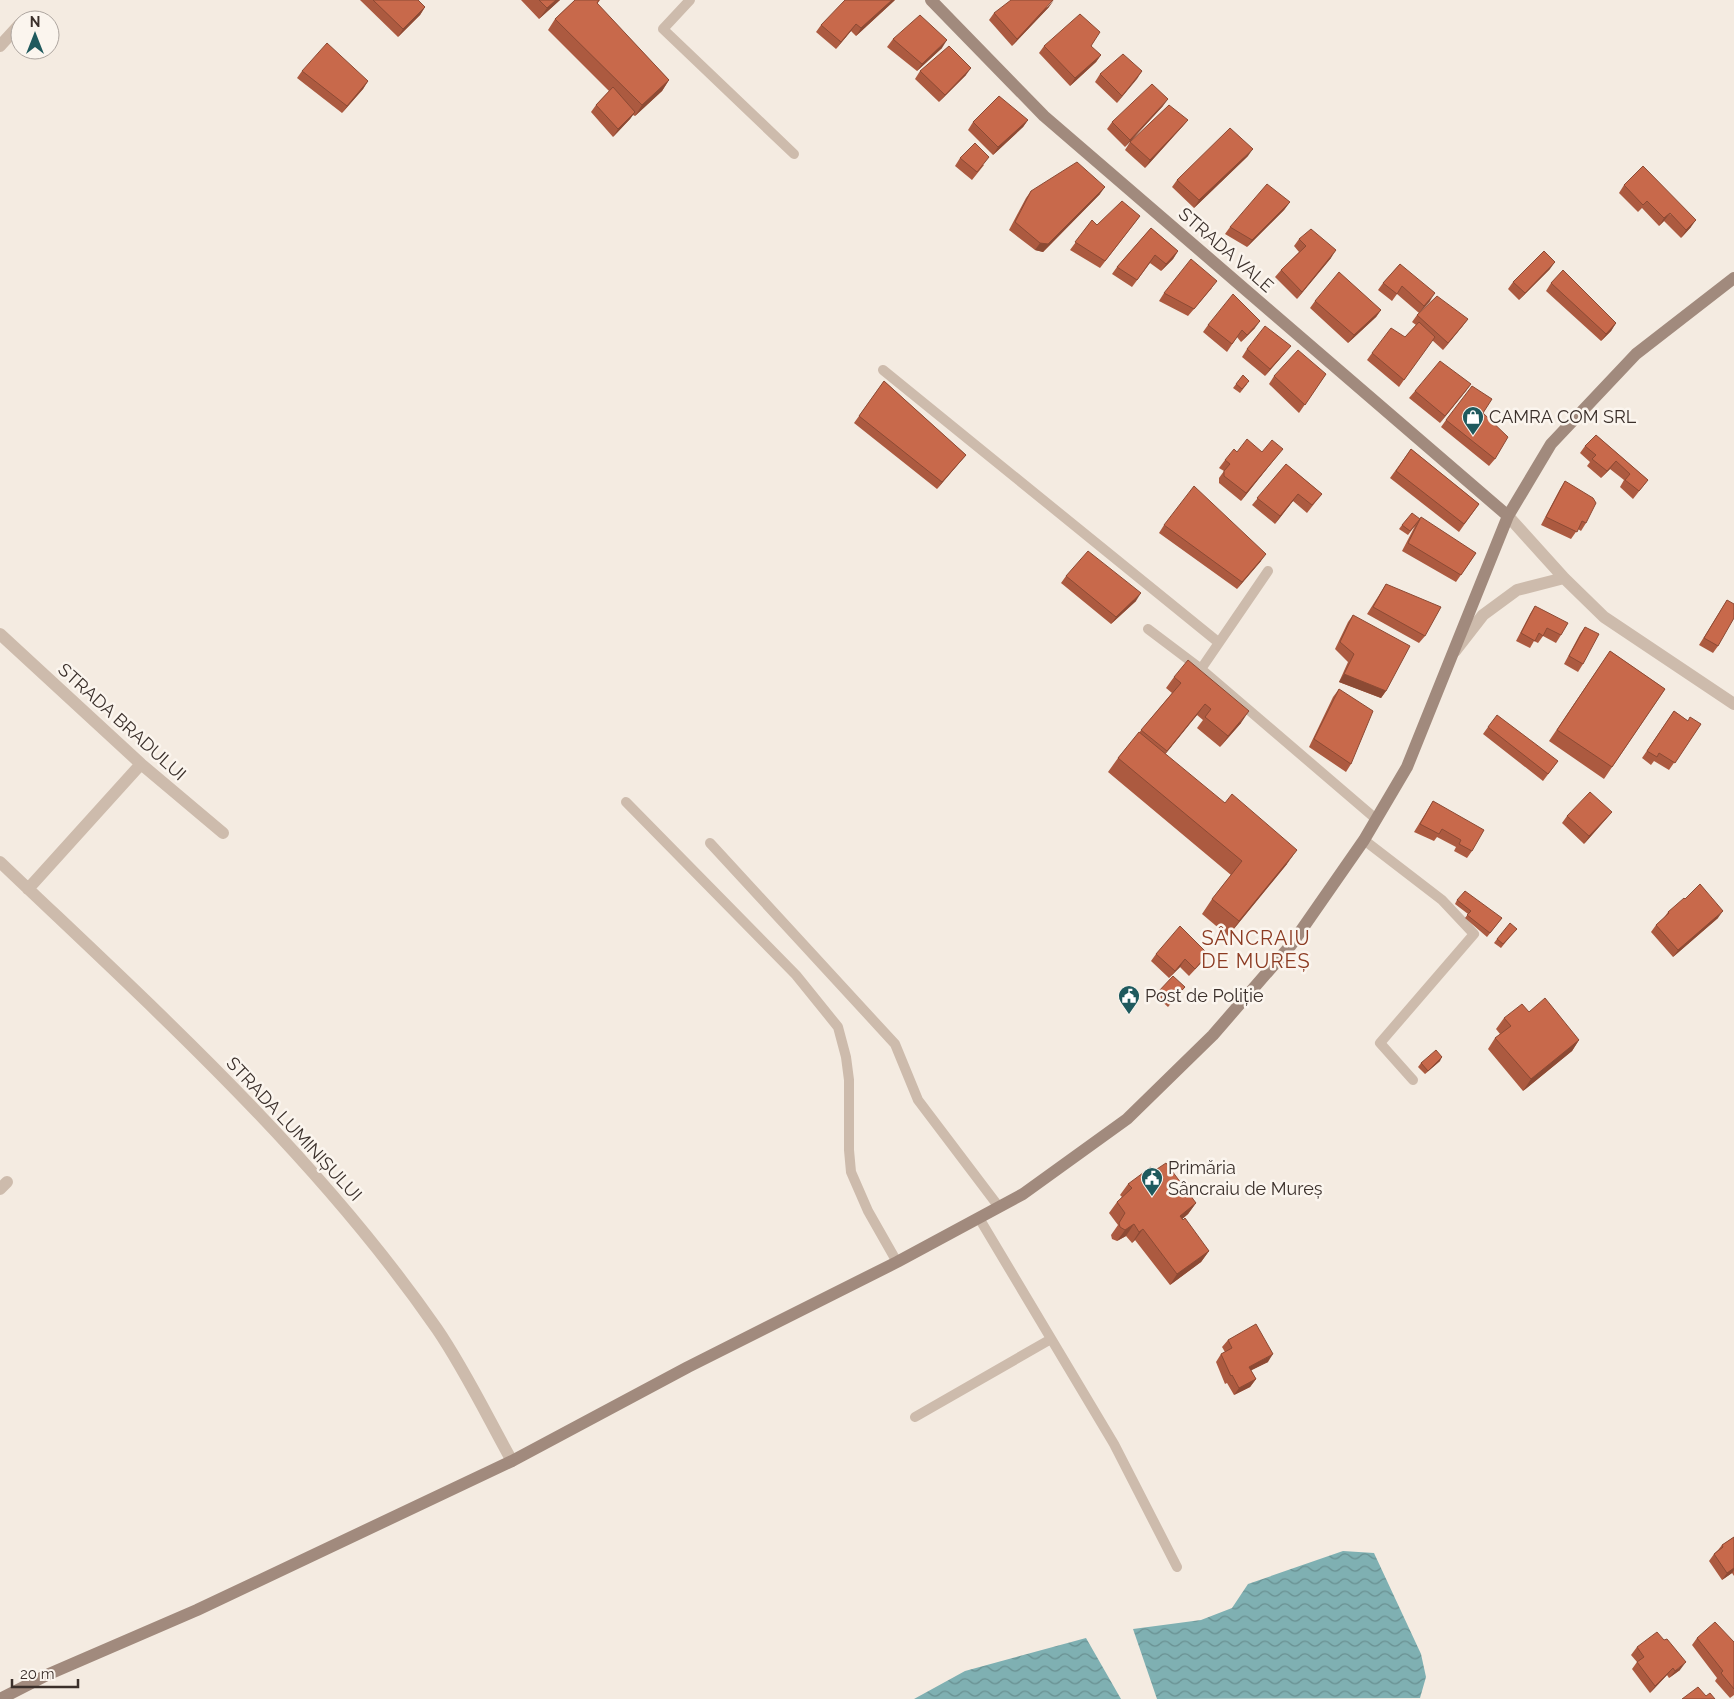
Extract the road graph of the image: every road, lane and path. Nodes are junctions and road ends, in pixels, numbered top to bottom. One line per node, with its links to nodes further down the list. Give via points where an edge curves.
1 (690, 0): 5 (lane, via 663,29)
2 (930, 0): 8 (main road, STRADA VALE, via 1044,116)
3 (10, 35): 4 (street)
4 (0, 46)
5 (794, 154)
6 (1734, 278): 8 (main road, via 1636,354 1551,444)
7 (883, 370): 13 (lane)
8 (1508, 516): 10 (street); 14 (main road)
9 (1268, 571): 13 (lane)
10 (1564, 578): 14 (street, via 1517,590 1483,615); 16 (street, via 1604,617)
11 (1148, 630): 15 (lane)
12 (0, 634): 17 (street, STRADA BRADULUI)
13 (1218, 642): 15 (lane)
14 (1454, 653): 19 (main road, via 1407,767)
15 (1201, 669): 19 (lane)
16 (1734, 704)
17 (141, 764): 20 (street, STRADA BRADULUI); 24 (street)
18 (626, 802): 28 (lane, via 796,975 838,1027 849,1080 852,1172 868,1211)
19 (1376, 819): 21 (main road)
20 (223, 833)
21 (1364, 840): 25 (lane, via 1442,900 1474,934 1380,1043); 26 (main road, via 1291,945 1213,1035 1127,1119 1023,1194)
22 (710, 843): 26 (lane, via 895,1044 918,1100)
23 (0, 862): 24 (street, STRADA LUMINIȘULUI)
24 (28, 889): 31 (street, STRADA LUMINIȘULUI, via 196,1048 346,1210 438,1330)
25 (1413, 1080)
26 (999, 1207): 27 (main road)
27 (980, 1218): 28 (main road); 29 (lane)
28 (897, 1262): 31 (main road)
29 (1051, 1339): 30 (lane); 32 (lane, via 1114,1444)
30 (915, 1417)
31 (512, 1460): 33 (main road, via 197,1610 49,1674)
32 (1177, 1566)
33 (0, 1699)

